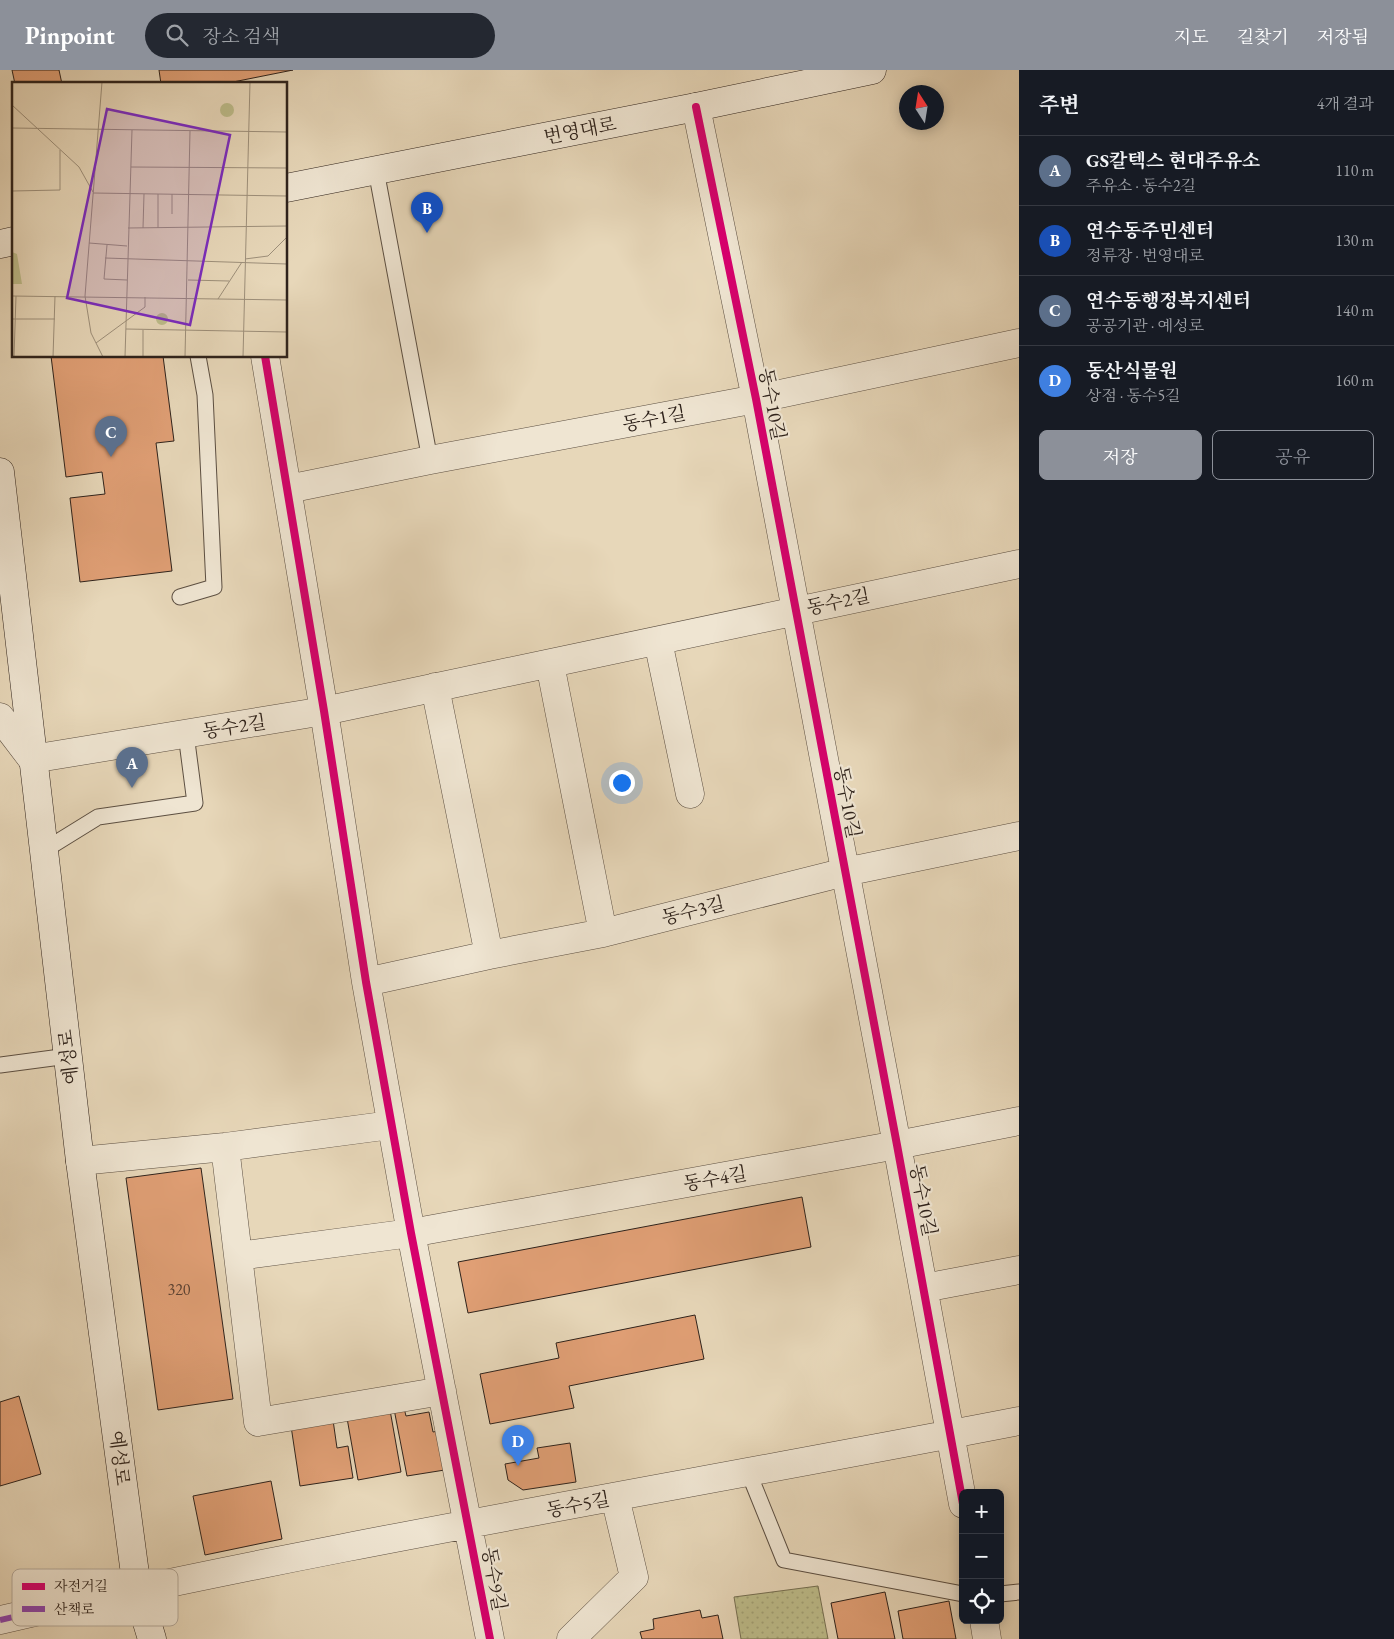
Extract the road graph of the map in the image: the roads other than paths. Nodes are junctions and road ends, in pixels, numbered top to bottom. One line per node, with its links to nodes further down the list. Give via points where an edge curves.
1 (872, 70): 2 (street, 번영대로)
2 (696, 107): 3 (street, 번영대로); 8 (street, 동수10길)
3 (376, 170): 4 (street, 번영대로); 9 (lane)
4 (288, 188)
5 (1019, 343): 8 (street, 동수1길)
6 (198, 358): 13 (lane, via 204,395 214,587)
7 (265, 358): 11 (street, 동수9길)
8 (756, 399): 9 (street, 동수1길); 14 (street, 동수10길)
9 (430, 460): 11 (street, 동수1길)
10 (0, 472): 21 (street, 예성로)
11 (288, 489): 18 (street, 동수9길)
12 (1019, 564): 14 (street, 동수2길)
13 (180, 597)
14 (796, 610): 15 (street, 동수2길); 25 (street, 동수10길)
15 (658, 641): 16 (street, 동수2길); 22 (street)
16 (550, 664): 17 (street, 동수2길); 26 (street)
17 (436, 687): 18 (street, 동수2길); 27 (street)
18 (324, 711): 20 (street, 동수2길); 28 (street, 동수9길)
19 (0, 717): 21 (street)
20 (186, 734): 21 (street, 동수2길); 24 (lane, via 195,802 98,817)
21 (32, 759): 24 (street, 예성로)
22 (690, 794)
23 (1019, 836): 25 (street, 동수3길)
24 (43, 851): 29 (street, 예성로)
25 (844, 872): 26 (street, 동수3길); 33 (street, 동수10길)
26 (603, 933): 27 (street, 동수3길)
27 (489, 955): 28 (street, 동수3길)
28 (366, 982): 32 (street, 동수9길)
29 (68, 1056): 30 (lane); 35 (street, 예성로)
30 (0, 1066)
31 (1019, 1121): 33 (street, 동수4길)
32 (391, 1125): 34 (street); 36 (street, 동수9길)
33 (897, 1145): 36 (street, 동수4길); 39 (street, 동수10길)
34 (225, 1147): 35 (street); 37 (street)
35 (80, 1161): 47 (street, 예성로)
36 (411, 1233): 37 (street); 40 (street, 동수9길)
37 (239, 1256): 40 (street, via 258,1422)
38 (1019, 1270): 39 (street)
39 (924, 1288): 42 (street, 동수10길)
40 (442, 1391): 46 (street, 동수9길)
41 (1019, 1421): 42 (street, 동수5길)
42 (950, 1435): 43 (street, 동수5길); 44 (street, 동수10길)
43 (748, 1471): 45 (street, 동수5길); 50 (lane, via 784,1560)
44 (960, 1489)
45 (615, 1497): 46 (street, 동수5길); 56 (street, via 634,1577)
46 (468, 1524): 48 (street, 동수5길); 55 (street, 동수9길)
47 (134, 1569)
48 (178, 1581)
49 (1019, 1592): 51 (lane)
50 (959, 1593)
51 (1004, 1594)
52 (985, 1624): 57 (street)
53 (148, 1626): 54 (street, 예성로)
54 (152, 1639)
55 (490, 1639)
56 (571, 1639)
57 (987, 1639)

